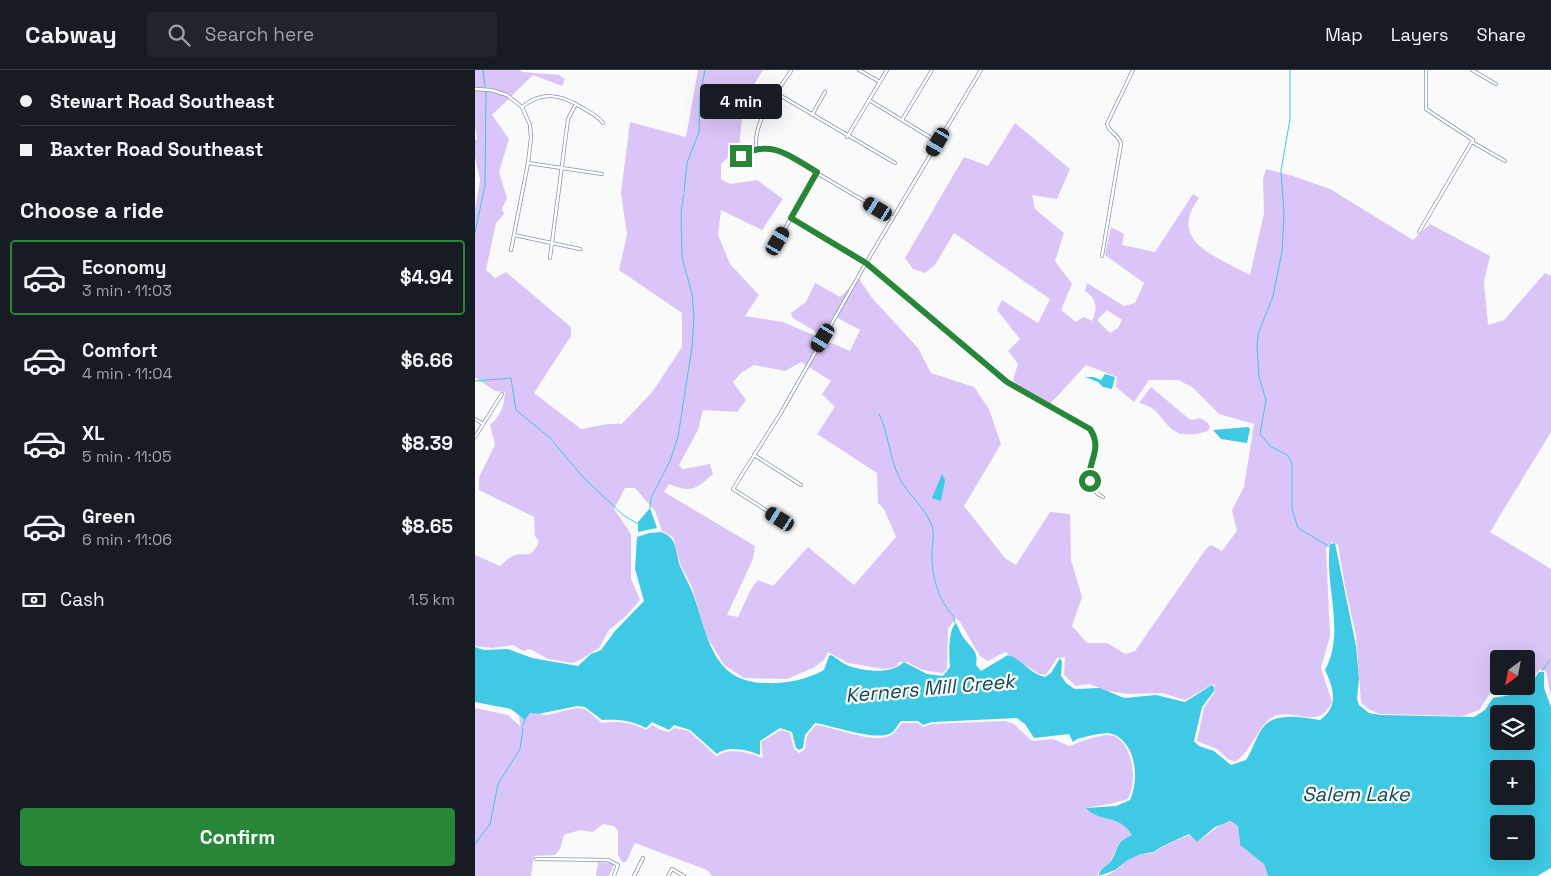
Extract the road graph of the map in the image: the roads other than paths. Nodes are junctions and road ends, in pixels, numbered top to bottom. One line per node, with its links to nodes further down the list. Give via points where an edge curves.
1 (859, 70): 9 (street)
2 (887, 70): 9 (street)
3 (932, 70): 18 (street)
4 (981, 70): 21 (street)
5 (1133, 70): 39 (street, via 1107,124 1121,144)
6 (1426, 70): 22 (street, via 1426,109)
7 (1472, 70): 10 (street)
8 (791, 71): 13 (street)
9 (880, 82): 14 (street)
10 (1496, 84)
11 (475, 89): 16 (street, via 502,92)
12 (825, 92): 17 (street)
13 (777, 93): 17 (street); 23 (street, via 760,122)
14 (869, 100): 18 (street); 20 (street)
15 (576, 104): 16 (street, via 547,95); 19 (street, via 598,117); 28 (street, via 569,120)
16 (522, 107): 25 (street, via 531,131)
17 (812, 115): 20 (street)
18 (902, 120): 21 (street)
19 (603, 124)
20 (847, 137): 26 (street)
21 (938, 142): 32 (street)
22 (1472, 142): 24 (street); 33 (street)
23 (756, 148): 27 (street); 29 (street, via 778,150)
24 (1505, 161)
25 (528, 163): 28 (street); 34 (street)
26 (895, 163)
27 (731, 166)
28 (562, 168): 30 (street); 36 (street)
29 (817, 172): 31 (street); 32 (street)
30 (602, 174)
31 (791, 218): 35 (street); 41 (street)
32 (893, 218): 41 (street)
33 (1419, 232)
34 (513, 236): 36 (street); 38 (street)
35 (778, 241)
36 (553, 244): 37 (street); 40 (street)
37 (580, 249)
38 (511, 250)
39 (1102, 256)
40 (550, 258)
41 (866, 263): 46 (street); 48 (street, via 1007,382 1090,429 1096,446 1089,475 1090,487)
42 (502, 394): 44 (street)
43 (475, 419): 44 (street)
44 (483, 424): 45 (street)
45 (475, 437)
46 (754, 456): 47 (street); 49 (street, via 733,489)
47 (801, 485)
48 (1103, 497)
49 (780, 519)
50 (643, 858): 53 (street)
51 (536, 859): 52 (street, via 608,860 618,865)
52 (614, 876)
53 (634, 876)
54 (668, 876): 55 (street, via 672,869)
55 (684, 876)

